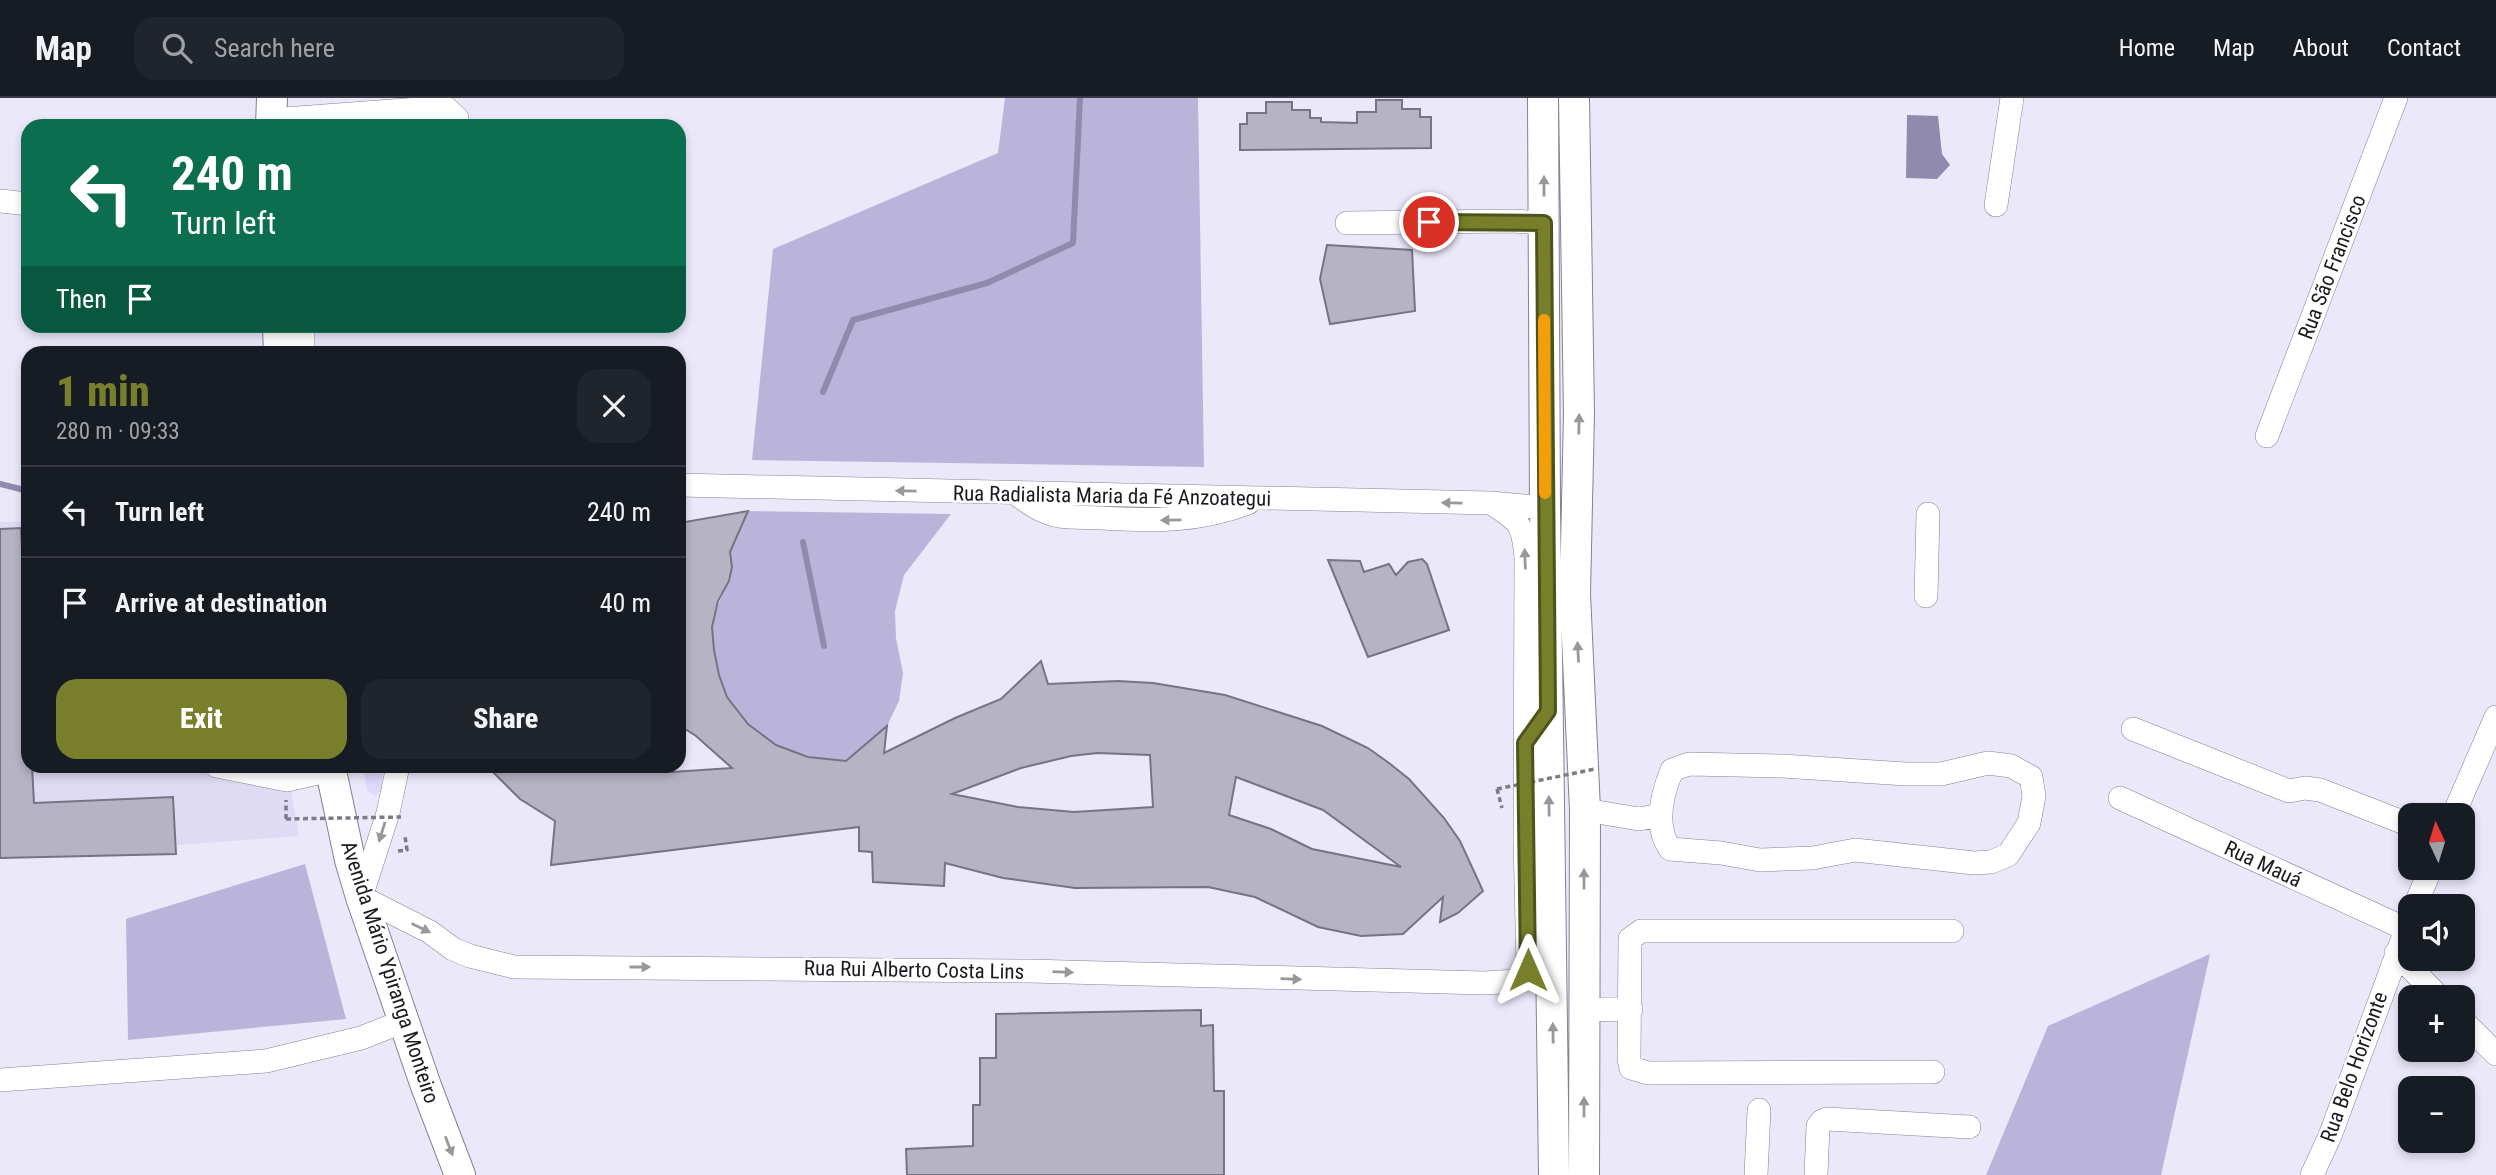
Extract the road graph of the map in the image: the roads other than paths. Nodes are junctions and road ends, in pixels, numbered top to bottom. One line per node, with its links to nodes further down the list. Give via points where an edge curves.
1 (1544, 98): 11 (main road, one-way to 1)
2 (1574, 98): 30 (main road, one-way to 2, via 1575,594 1579,413)
3 (2012, 98): 9 (street)
4 (2396, 98): 12 (street, Rua São Francisco)
5 (271, 115): 6 (street, via 446,107)
6 (456, 119)
7 (0, 201): 8 (street)
8 (21, 203)
9 (1996, 205)
10 (1347, 223): 11 (street)
11 (1544, 223): 15 (main road)
12 (2267, 436)
13 (686, 485): 14 (street, Rua Radialista Maria da Fé Anzoategui, one-way to 13)
14 (1491, 503): 15 (street, Rua Radialista Maria da Fé Anzoategui); 18 (street, Rua Rui Alberto Costa Lins, one-way to 14, via 1522,533 1516,519)
15 (1545, 508): 19 (main road)
16 (1928, 514): 17 (street)
17 (1926, 596)
18 (1526, 609): 19 (main road); 23 (street, Rua Rui Alberto Costa Lins)
19 (1547, 636): 20 (main road)
20 (1548, 711): 23 (main road); 49 (main road, one-way to 20)
21 (2496, 718): 29 (street)
22 (2133, 729): 32 (street, via 2289,791 2320,790)
23 (1525, 743): 33 (street, Rua Rui Alberto Costa Lins, one-way to 23, via 453,949 514,967 1520,980 1528,970)
24 (252, 773): 25 (street, via 287,780)
25 (312, 773)
26 (331, 773): 33 (main road, Avenida Mário Ypiranga Monteiro)
27 (397, 773): 33 (street, one-way to 33)
28 (2120, 798): 34 (street, Rua Mauá)
29 (2459, 803)
30 (1585, 810): 31 (street, via 1639,818); 40 (main road, one-way to 30)
31 (1661, 815): 31 (street, via 1672,770 1689,764 1941,774 1988,763 2011,766 2031,777 2034,796 2029,823 2008,855 1974,863 1856,850 1813,858 1760,860 1685,852 1670,849 1663,839)
32 (2398, 820)
33 (361, 897): 41 (main road, Avenida Mário Ypiranga Monteiro)
34 (2398, 920)
35 (1952, 931): 39 (street, via 1641,931 1630,939)
36 (2398, 948): 37 (street, Rua Belo Horizonte)
37 (2396, 953): 38 (street); 53 (street, Rua Belo Horizonte)
38 (2427, 985)
39 (1631, 1009): 40 (street); 44 (street, via 1629,1059 1632,1068 1648,1073)
40 (1584, 1010): 50 (main road, one-way to 40)
41 (404, 1021): 45 (street, via 361,1038 266,1061); 48 (main road, Avenida Mário Ypiranga Monteiro, one-way to 48)
42 (2475, 1033): 43 (street)
43 (2496, 1054)
44 (1934, 1072)
45 (0, 1080)
46 (1759, 1110): 51 (street)
47 (1969, 1127): 52 (street, via 1827,1119 1818,1126)
48 (460, 1175)
49 (1554, 1175)
50 (1584, 1175)
51 (1756, 1175)
52 (1816, 1175)
53 (2312, 1175)

